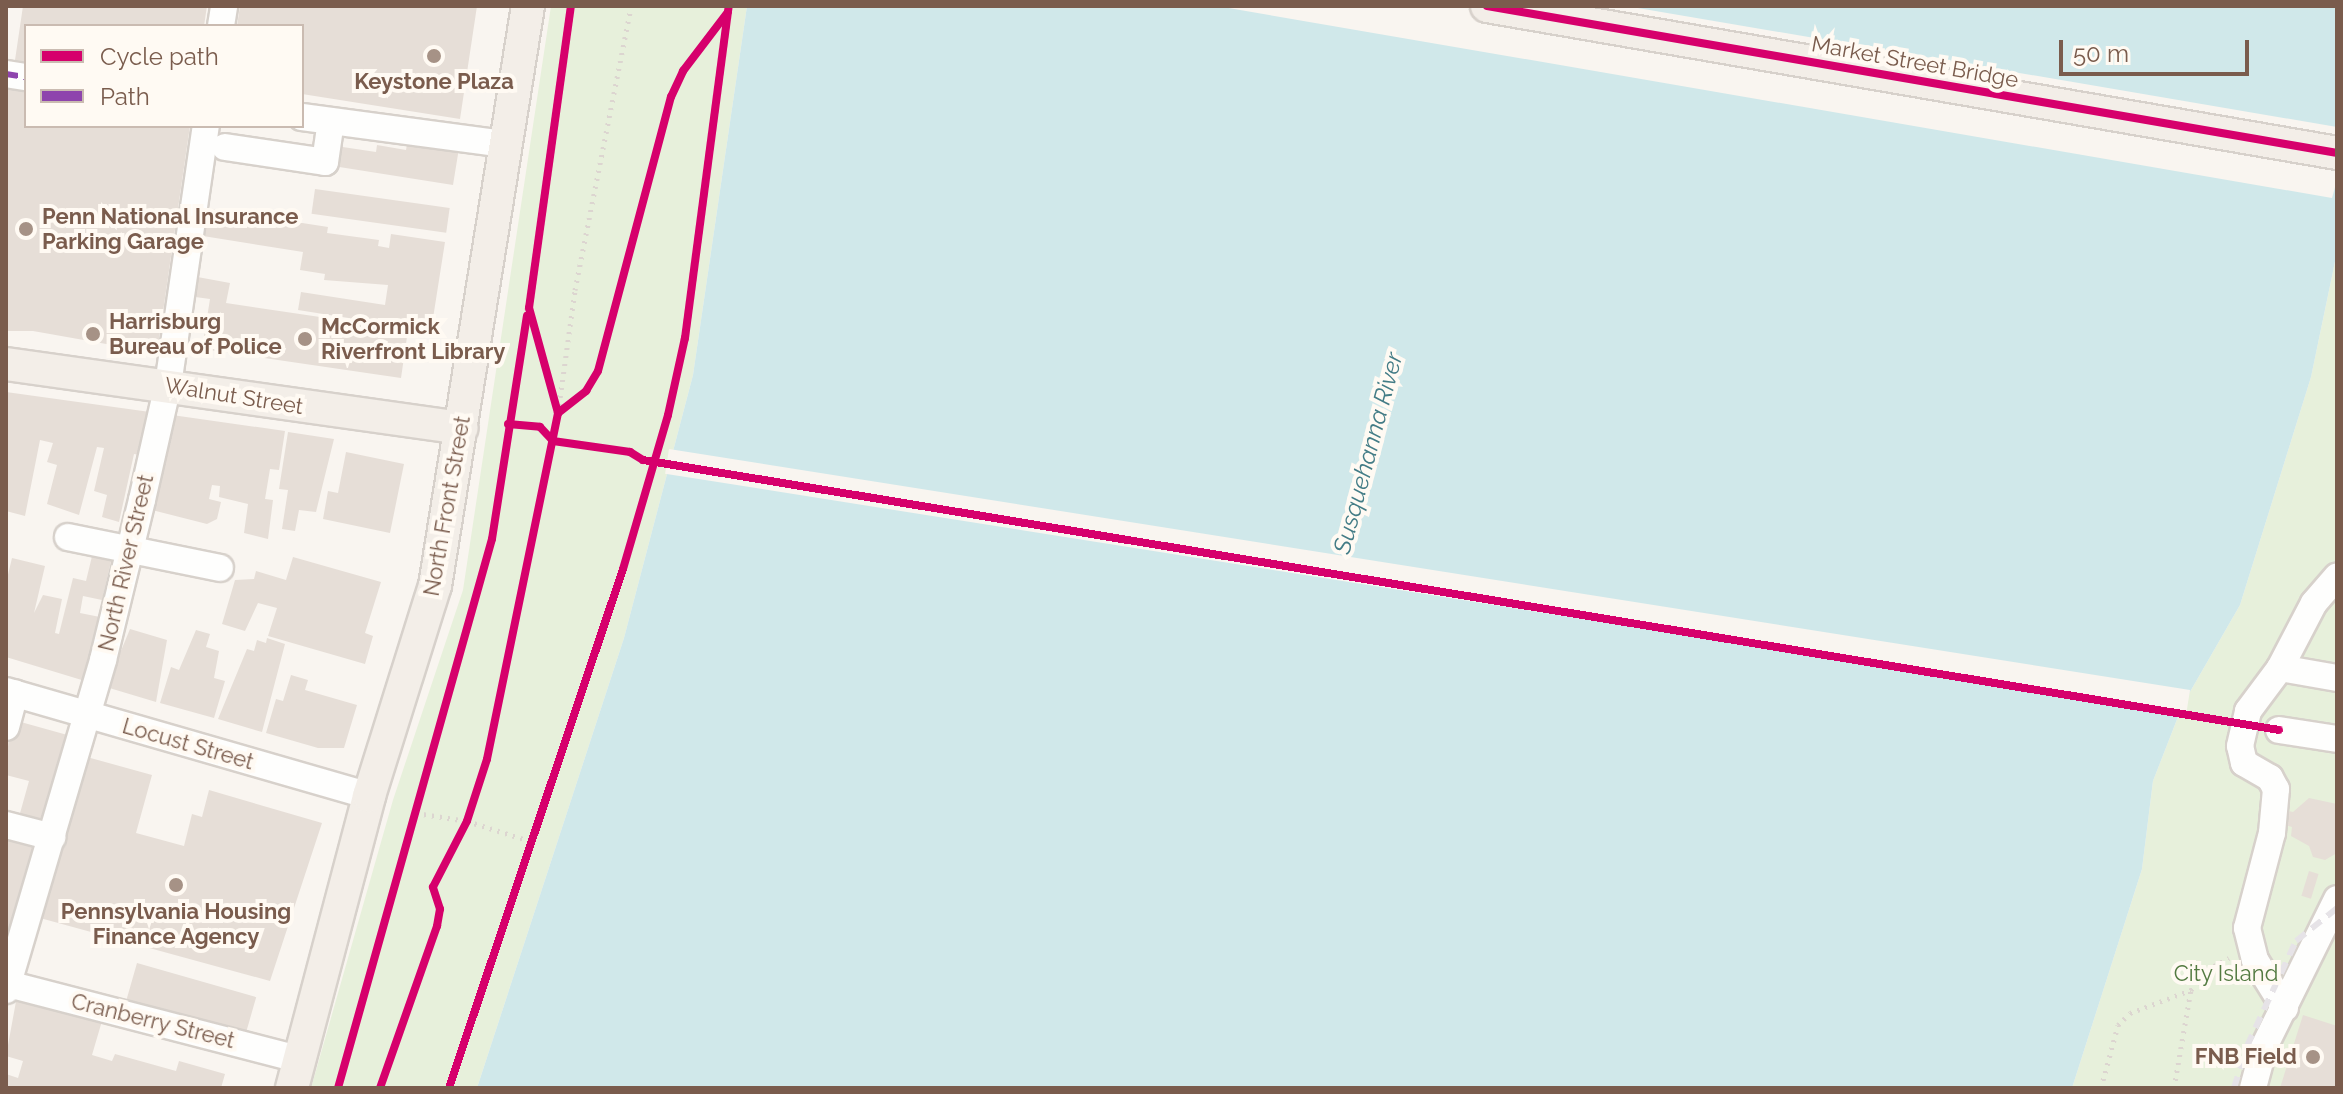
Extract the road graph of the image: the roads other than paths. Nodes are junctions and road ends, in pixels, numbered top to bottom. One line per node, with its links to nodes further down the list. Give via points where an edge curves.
1 (528, 6): 6 (main road, North Front Street)
2 (1487, 6): 8 (main road, Market Street Bridge)
3 (304, 117): 4 (street)
4 (331, 121): 6 (street); 7 (street, via 325,162)
5 (206, 128): 10 (street, North River Street)
6 (505, 144): 11 (main road, North Front Street)
7 (225, 147)
8 (2337, 153)
9 (6, 364): 10 (main road, Walnut Street)
10 (168, 385): 11 (main road, Walnut Street); 13 (street, North River Street)
11 (462, 428): 23 (main road, North Front Street, via 435,586)
12 (68, 537): 13 (street)
13 (130, 549): 14 (street); 19 (street, North River Street)
14 (220, 568)
15 (2337, 577): 16 (street, via 2314,603)
16 (2280, 668): 17 (street); 30 (street, via 2248,711 2240,746 2244,763 2270,778 2278,801 2247,928 2253,950)
17 (2337, 678)
18 (11, 692): 19 (street, Locust Street); 20 (street)
19 (87, 714): 23 (street, Locust Street); 25 (street, North River Street)
20 (6, 727)
21 (2279, 730): 22 (street)
22 (2337, 739)
23 (369, 796): 31 (main road, North Front Street)
24 (6, 825): 25 (street)
25 (52, 837): 29 (street, North River Street)
26 (2337, 899): 28 (street)
27 (2337, 932): 28 (street)
28 (2310, 955): 30 (street)
29 (7, 987): 31 (street, Cranberry Street)
30 (2285, 1008): 32 (street, via 2264,1047)
31 (295, 1073)
32 (2253, 1088)

